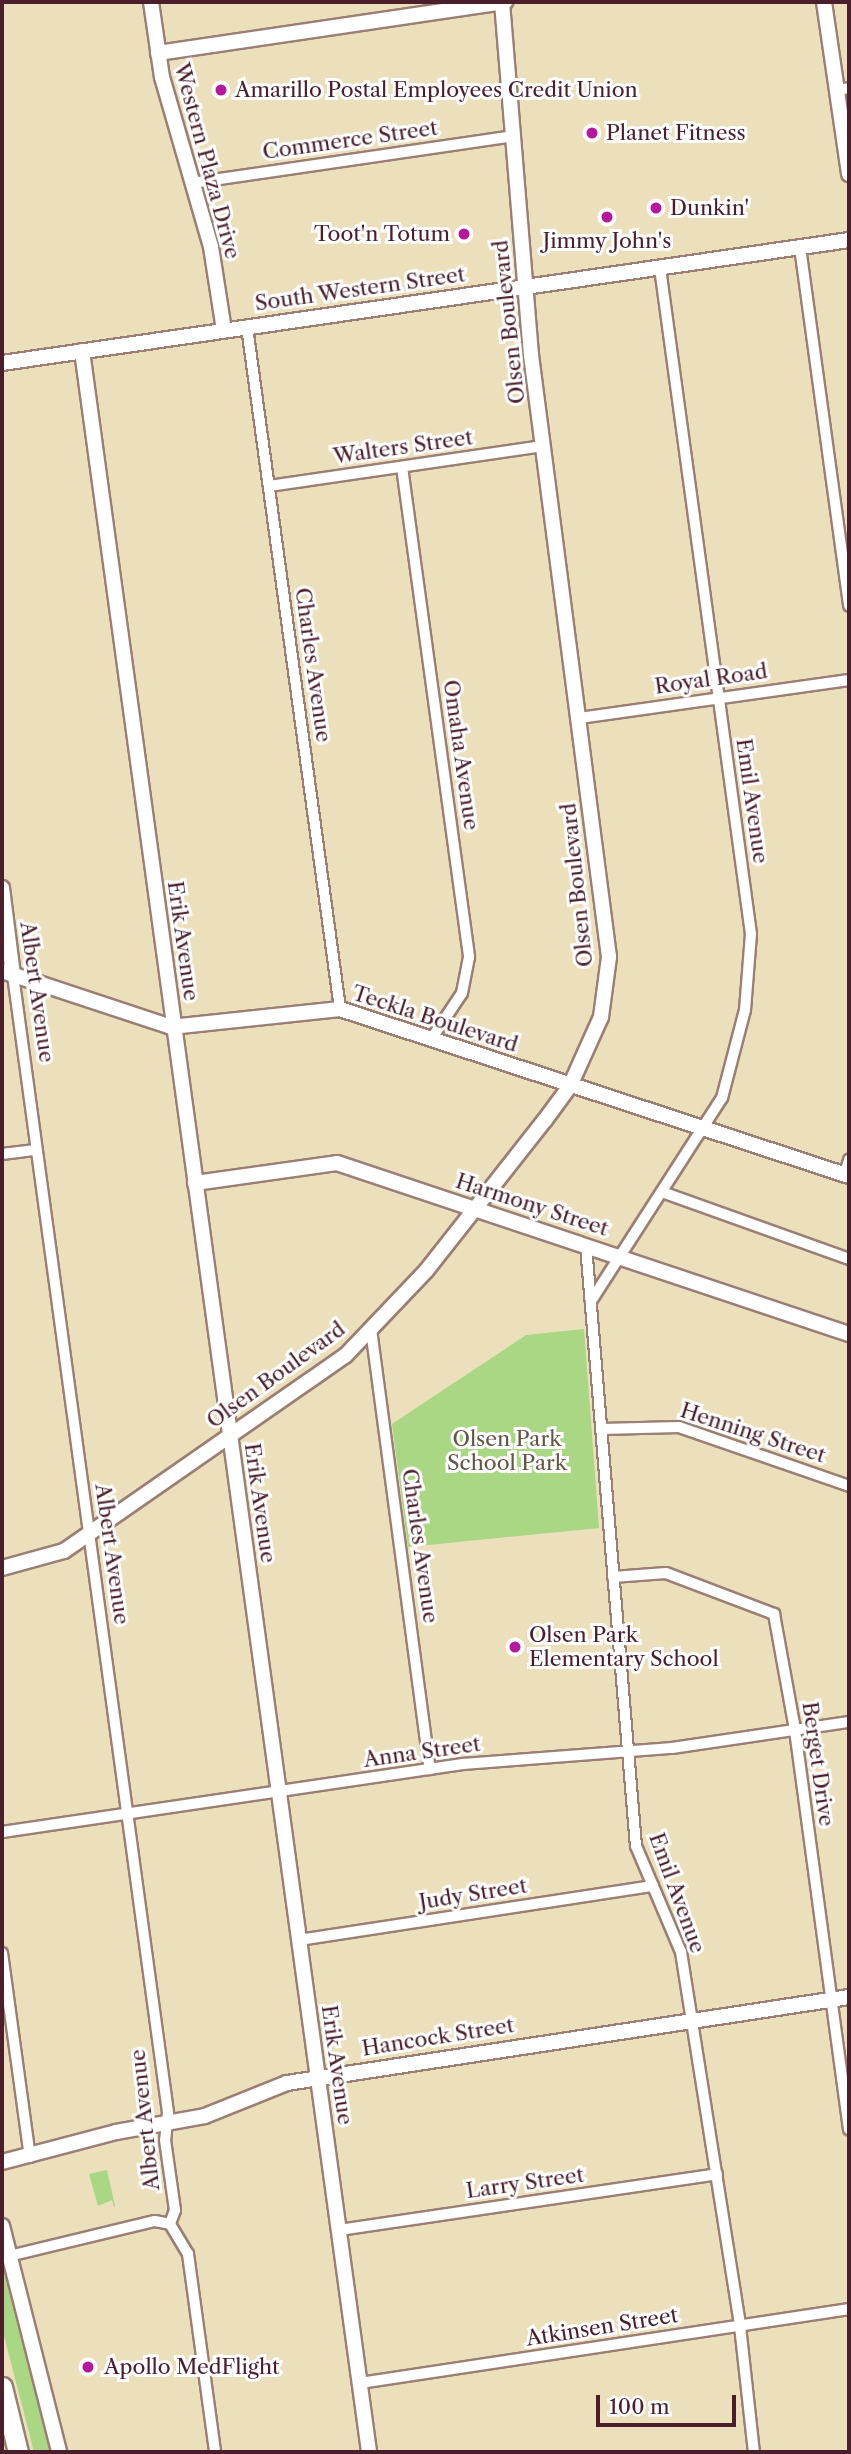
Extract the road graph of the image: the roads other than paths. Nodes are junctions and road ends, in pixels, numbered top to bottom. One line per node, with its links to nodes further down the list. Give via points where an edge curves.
1 (151, 2): 4 (street, Western Plaza Drive)
2 (503, 2): 4 (street); 6 (street, Olsen Boulevard)
3 (824, 2): 5 (street)
4 (158, 52): 8 (street, Western Plaza Drive)
5 (843, 89): 7 (street)
6 (513, 136): 8 (street, Commerce Street); 12 (street, Olsen Boulevard)
7 (849, 174)
8 (192, 183): 14 (street, Western Plaza Drive, via 211,247)
9 (849, 240): 10 (street, South Western Street)
10 (800, 247): 11 (street, South Western Street); 20 (street)
11 (660, 268): 12 (street, South Western Street); 22 (street, Emil Avenue)
12 (525, 286): 13 (street, South Western Street); 17 (street, Olsen Boulevard)
13 (247, 327): 14 (street, South Western Street); 19 (street, Charles Avenue)
14 (224, 330): 15 (street, South Western Street)
15 (82, 351): 16 (street, South Western Street); 27 (street, Erik Avenue)
16 (2, 363)
17 (543, 446): 18 (street, Walters Street); 23 (street, Olsen Boulevard)
18 (402, 467): 19 (street, Walters Street); 28 (street, Omaha Avenue, via 470,957 462,993)
19 (269, 486): 26 (street, Charles Avenue)
20 (849, 606)
21 (849, 680): 22 (street, Royal Road)
22 (718, 699): 23 (street, Royal Road); 30 (street, Emil Avenue, via 751,934 744,1010 722,1098)
23 (579, 718): 29 (street, Olsen Boulevard, via 609,957 601,1017)
24 (2, 888): 25 (street, Albert Avenue)
25 (8, 973): 27 (street, Teckla Boulevard); 31 (street, Albert Avenue)
26 (340, 1009): 27 (street, Teckla Boulevard); 28 (street, Teckla Boulevard)
27 (174, 1027): 34 (street, Erik Avenue)
28 (432, 1038): 29 (street, Teckla Boulevard)
29 (570, 1086): 30 (street, Teckla Boulevard); 36 (street, Olsen Boulevard)
30 (704, 1126): 33 (street, Teckla Boulevard); 35 (street, Emil Avenue)
31 (36, 1150): 32 (street); 46 (street, Albert Avenue)
32 (2, 1154)
33 (848, 1170)
34 (195, 1183): 36 (street, Harmony Street, via 337,1163); 44 (street, Erik Avenue)
35 (662, 1192): 38 (street, Emil Avenue); 39 (street)
36 (474, 1208): 37 (street, Harmony Street); 41 (street, Olsen Boulevard, via 426,1271)
37 (586, 1246): 38 (street, Harmony Street); 40 (street, Emil Avenue)
38 (621, 1257): 40 (street, Emil Avenue); 42 (street, Harmony Street)
39 (849, 1259)
40 (591, 1301): 43 (street, Emil Avenue)
41 (371, 1329): 44 (street, Olsen Boulevard, via 345,1356); 52 (street, Charles Avenue)
42 (849, 1334)
43 (602, 1429): 45 (street, Henning Street, via 679,1427); 48 (street, Emil Avenue)
44 (230, 1436): 46 (street, Olsen Boulevard); 53 (street, Erik Avenue)
45 (849, 1486)
46 (88, 1534): 47 (street, Olsen Boulevard, via 64,1551); 54 (street, Albert Avenue)
47 (2, 1568)
48 (613, 1577): 50 (street, Berget Drive, via 666,1573 774,1614); 51 (street, Emil Avenue)
49 (849, 1723): 50 (street, Anna Street)
50 (794, 1730): 51 (street, Anna Street); 60 (street, Berget Drive)
51 (626, 1752): 52 (street, Anna Street); 56 (street, Emil Avenue, via 636,1846)
52 (430, 1769): 53 (street, Anna Street)
53 (278, 1792): 54 (street, Anna Street); 57 (street, Erik Avenue)
54 (126, 1814): 55 (street, Anna Street); 63 (street, Albert Avenue)
55 (2, 1832)
56 (653, 1886): 57 (street, Judy Street); 61 (street, Emil Avenue, via 681,1952)
57 (299, 1940): 62 (street, Erik Avenue)
58 (2, 1953): 65 (street)
59 (849, 1997): 60 (street, Hancock Street)
60 (831, 1999): 61 (street, Hancock Street); 64 (street, Berget Drive)
61 (692, 2019): 62 (street, Hancock Street); 67 (street, Emil Avenue)
62 (318, 2077): 63 (street, Hancock Street, via 274,2087 205,2116); 70 (street, Erik Avenue)
63 (167, 2123): 65 (street, Hancock Street, via 99,2136); 68 (street, Albert Avenue, via 175,2210)
64 (849, 2129)
65 (30, 2157): 66 (street, Hancock Street)
66 (2, 2162)
67 (717, 2174): 70 (street, Larry Street); 73 (street, Emil Avenue)
68 (170, 2224): 71 (street, via 155,2221); 78 (street, via 188,2254)
69 (2, 2226): 71 (street)
70 (339, 2230): 74 (street, Erik Avenue)
71 (9, 2256): 77 (street)
72 (849, 2309): 73 (street, Atkinsen Street)
73 (740, 2326): 74 (street, Atkinsen Street); 80 (street, Emil Avenue)
74 (360, 2383): 79 (street, Erik Avenue)
75 (2, 2387): 76 (highway)
76 (18, 2452)
77 (59, 2452)
78 (215, 2452)
79 (369, 2452)
80 (754, 2452)

